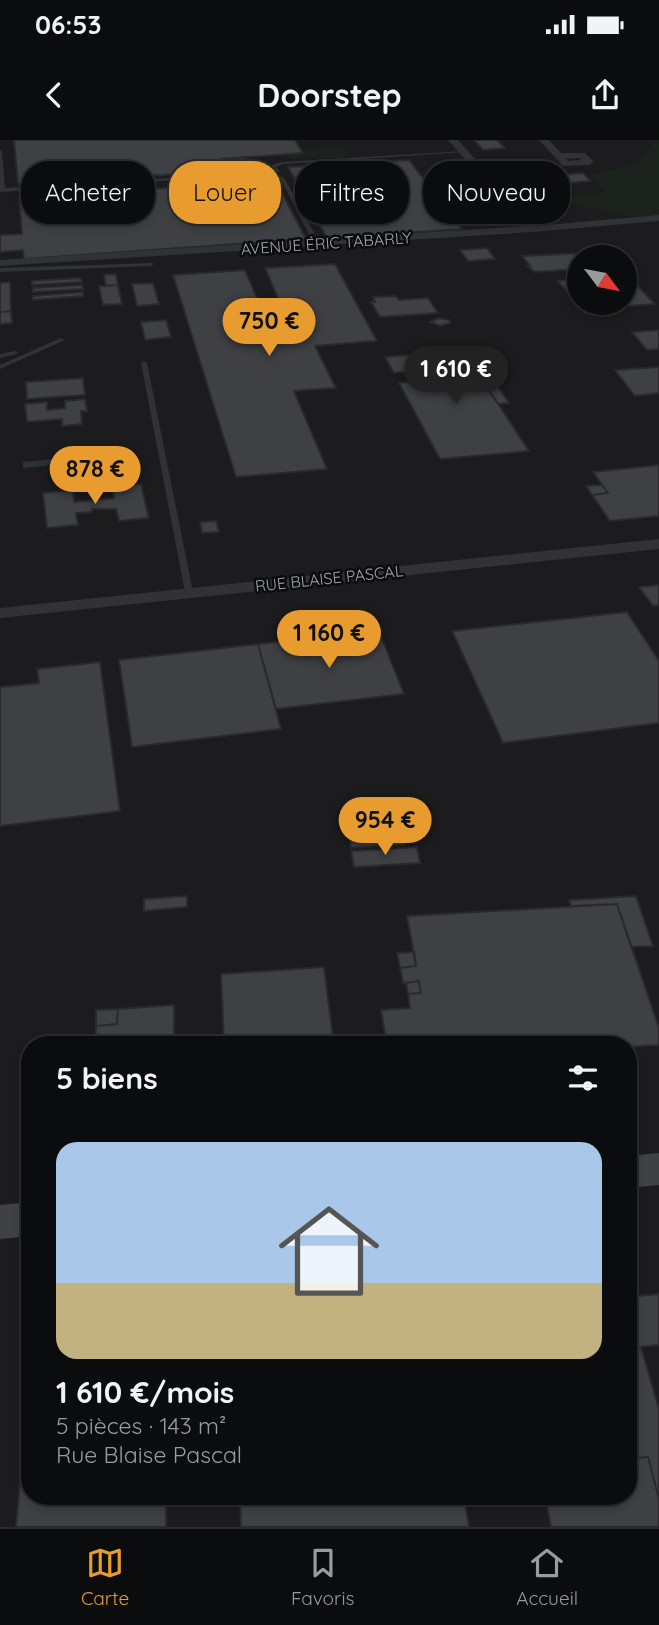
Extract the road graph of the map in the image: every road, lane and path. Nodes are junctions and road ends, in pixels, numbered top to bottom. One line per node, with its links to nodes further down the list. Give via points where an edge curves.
1 (453, 140): 4 (street)
2 (544, 140): 5 (street)
3 (0, 151): 9 (lane)
4 (464, 152): 6 (lane); 12 (street)
5 (559, 156)
6 (281, 164)
7 (281, 177): 14 (lane)
8 (169, 179): 9 (lane)
9 (1, 190)
10 (659, 218): 11 (street, AVENUE ÉRIC TABARLY)
11 (644, 221): 12 (street, AVENUE ÉRIC TABARLY); 13 (street)
12 (533, 229): 14 (street, AVENUE ÉRIC TABARLY)
13 (659, 233)
14 (317, 244): 15 (street, AVENUE ÉRIC TABARLY)
15 (0, 263)
16 (151, 264): 17 (lane)
17 (0, 270)
18 (61, 340): 22 (lane)
19 (15, 353): 20 (lane)
20 (0, 356)
21 (144, 363): 24 (lane)
22 (0, 367)
23 (659, 544): 24 (street, RUE BLAISE PASCAL)
24 (190, 592): 25 (street, RUE BLAISE PASCAL)
25 (0, 613)
26 (659, 1169): 27 (street)
27 (637, 1171)
28 (21, 1220): 29 (street)
29 (0, 1222)

